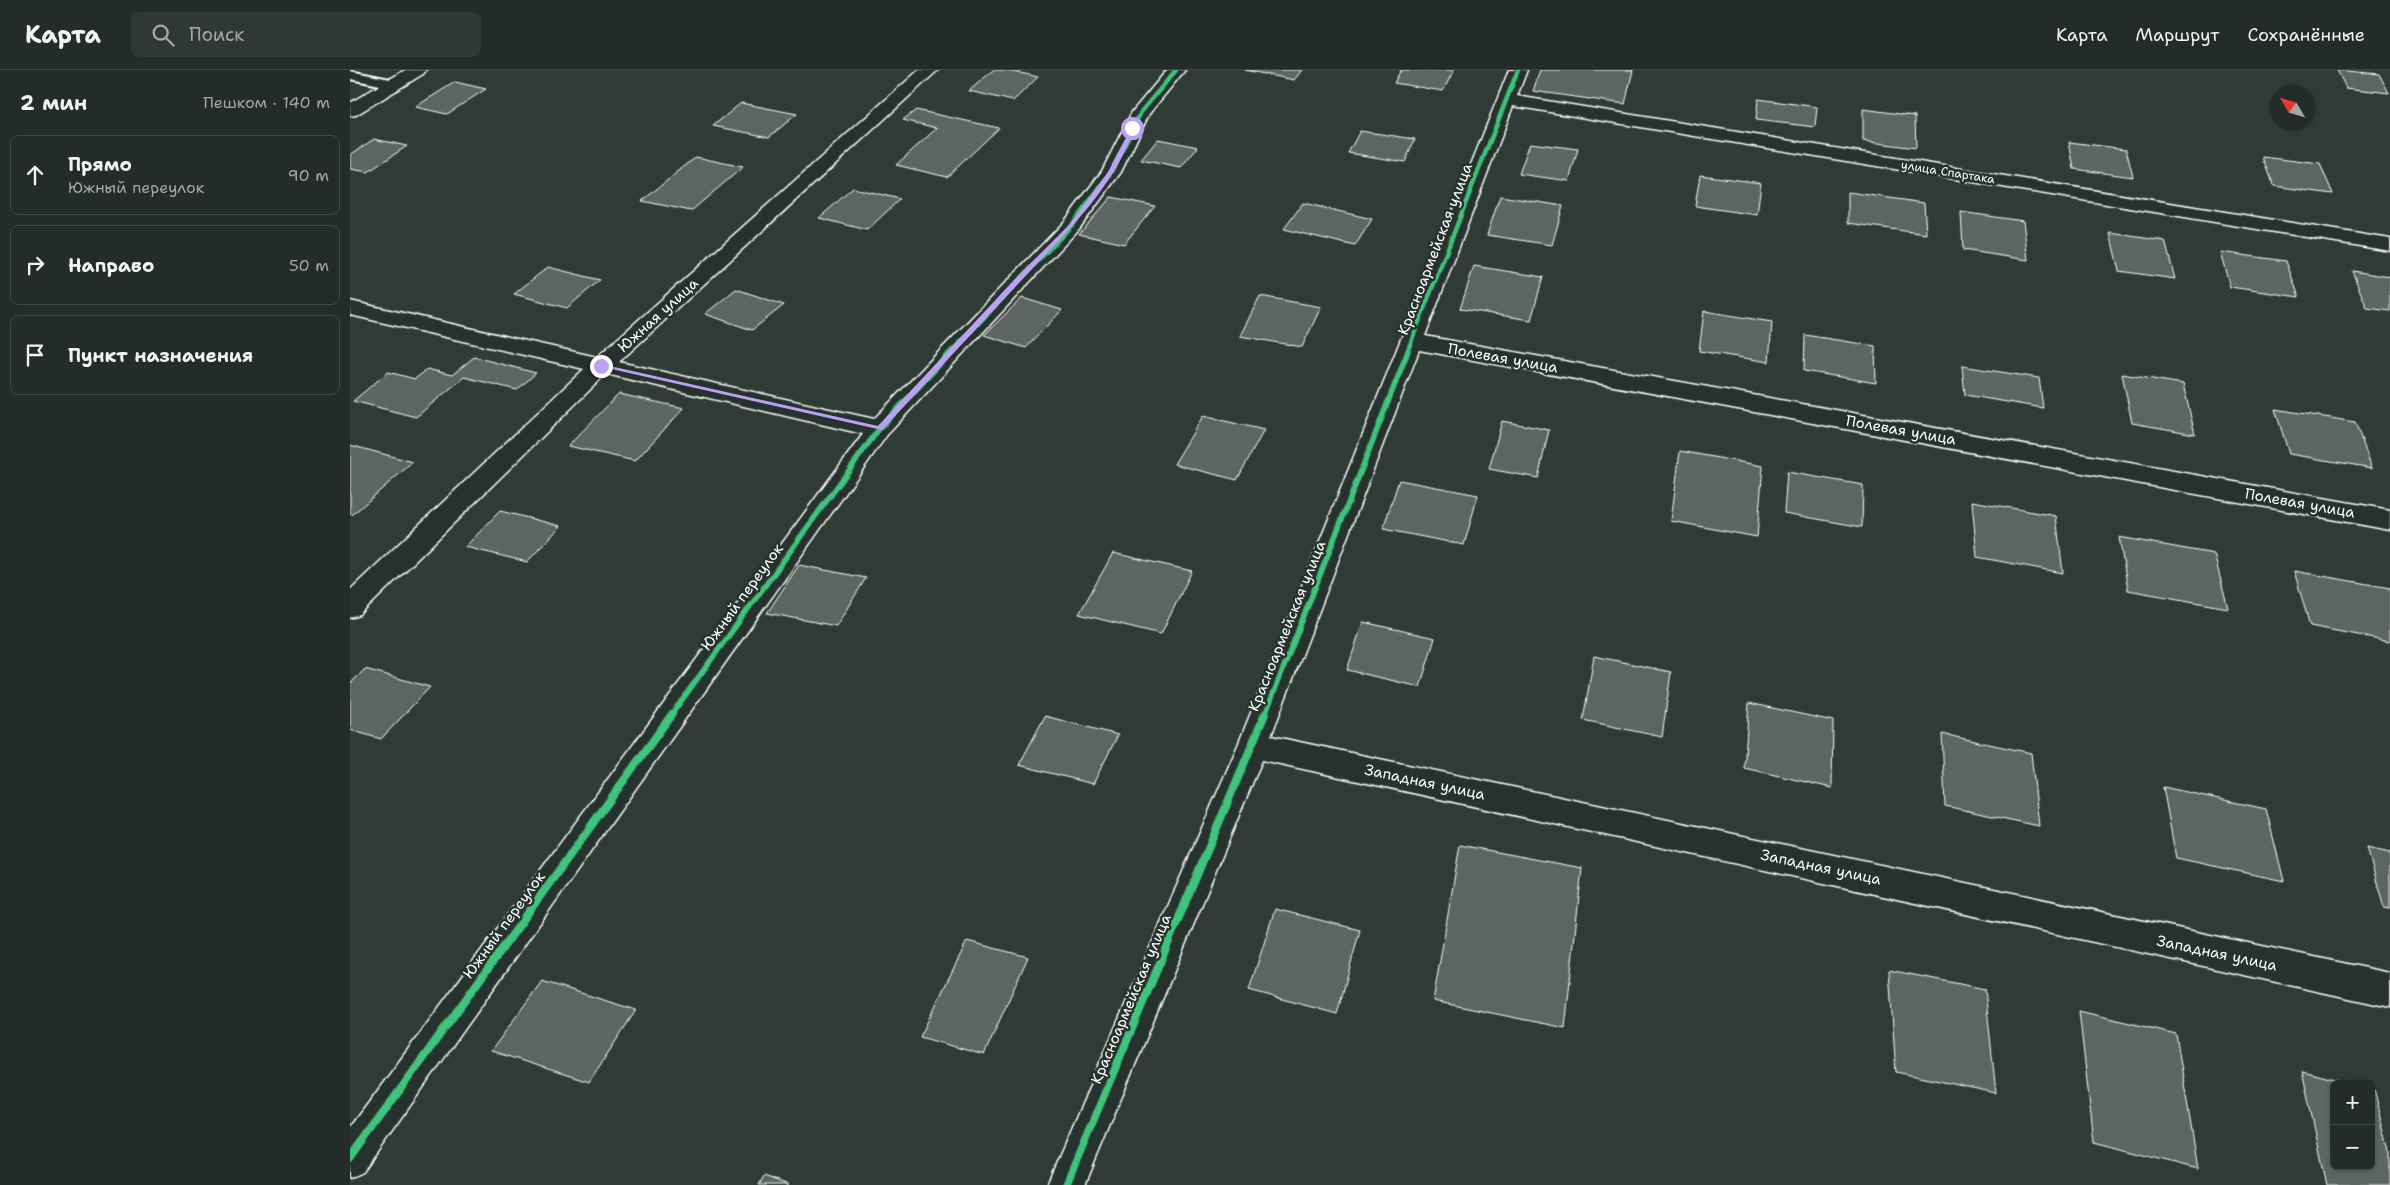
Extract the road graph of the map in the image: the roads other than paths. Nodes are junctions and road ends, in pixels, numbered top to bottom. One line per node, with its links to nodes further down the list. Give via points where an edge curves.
1 (417, 70): 6 (street)
2 (929, 70): 12 (street, Южная улица)
3 (1176, 70): 13 (street, Южный переулок, via 1141,112 1111,172 1072,225)
4 (1518, 70): 7 (street, Красноармейская улица)
5 (350, 75): 6 (lane)
6 (394, 84): 8 (street)
7 (1506, 100): 9 (street, улица Спартака); 11 (street, Красноармейская улица)
8 (350, 111)
9 (2390, 244)
10 (350, 308): 12 (street)
11 (1413, 341): 14 (street, Полевая улица); 16 (street, Красноармейская улица)
12 (601, 366): 13 (street); 15 (street, Южная улица)
13 (879, 428): 18 (street, Южный переулок)
14 (2390, 520)
15 (350, 607)
16 (1253, 745): 17 (street, Западная улица); 19 (street, Красноармейская улица)
17 (2390, 990)
18 (350, 1159)
19 (1066, 1185)

